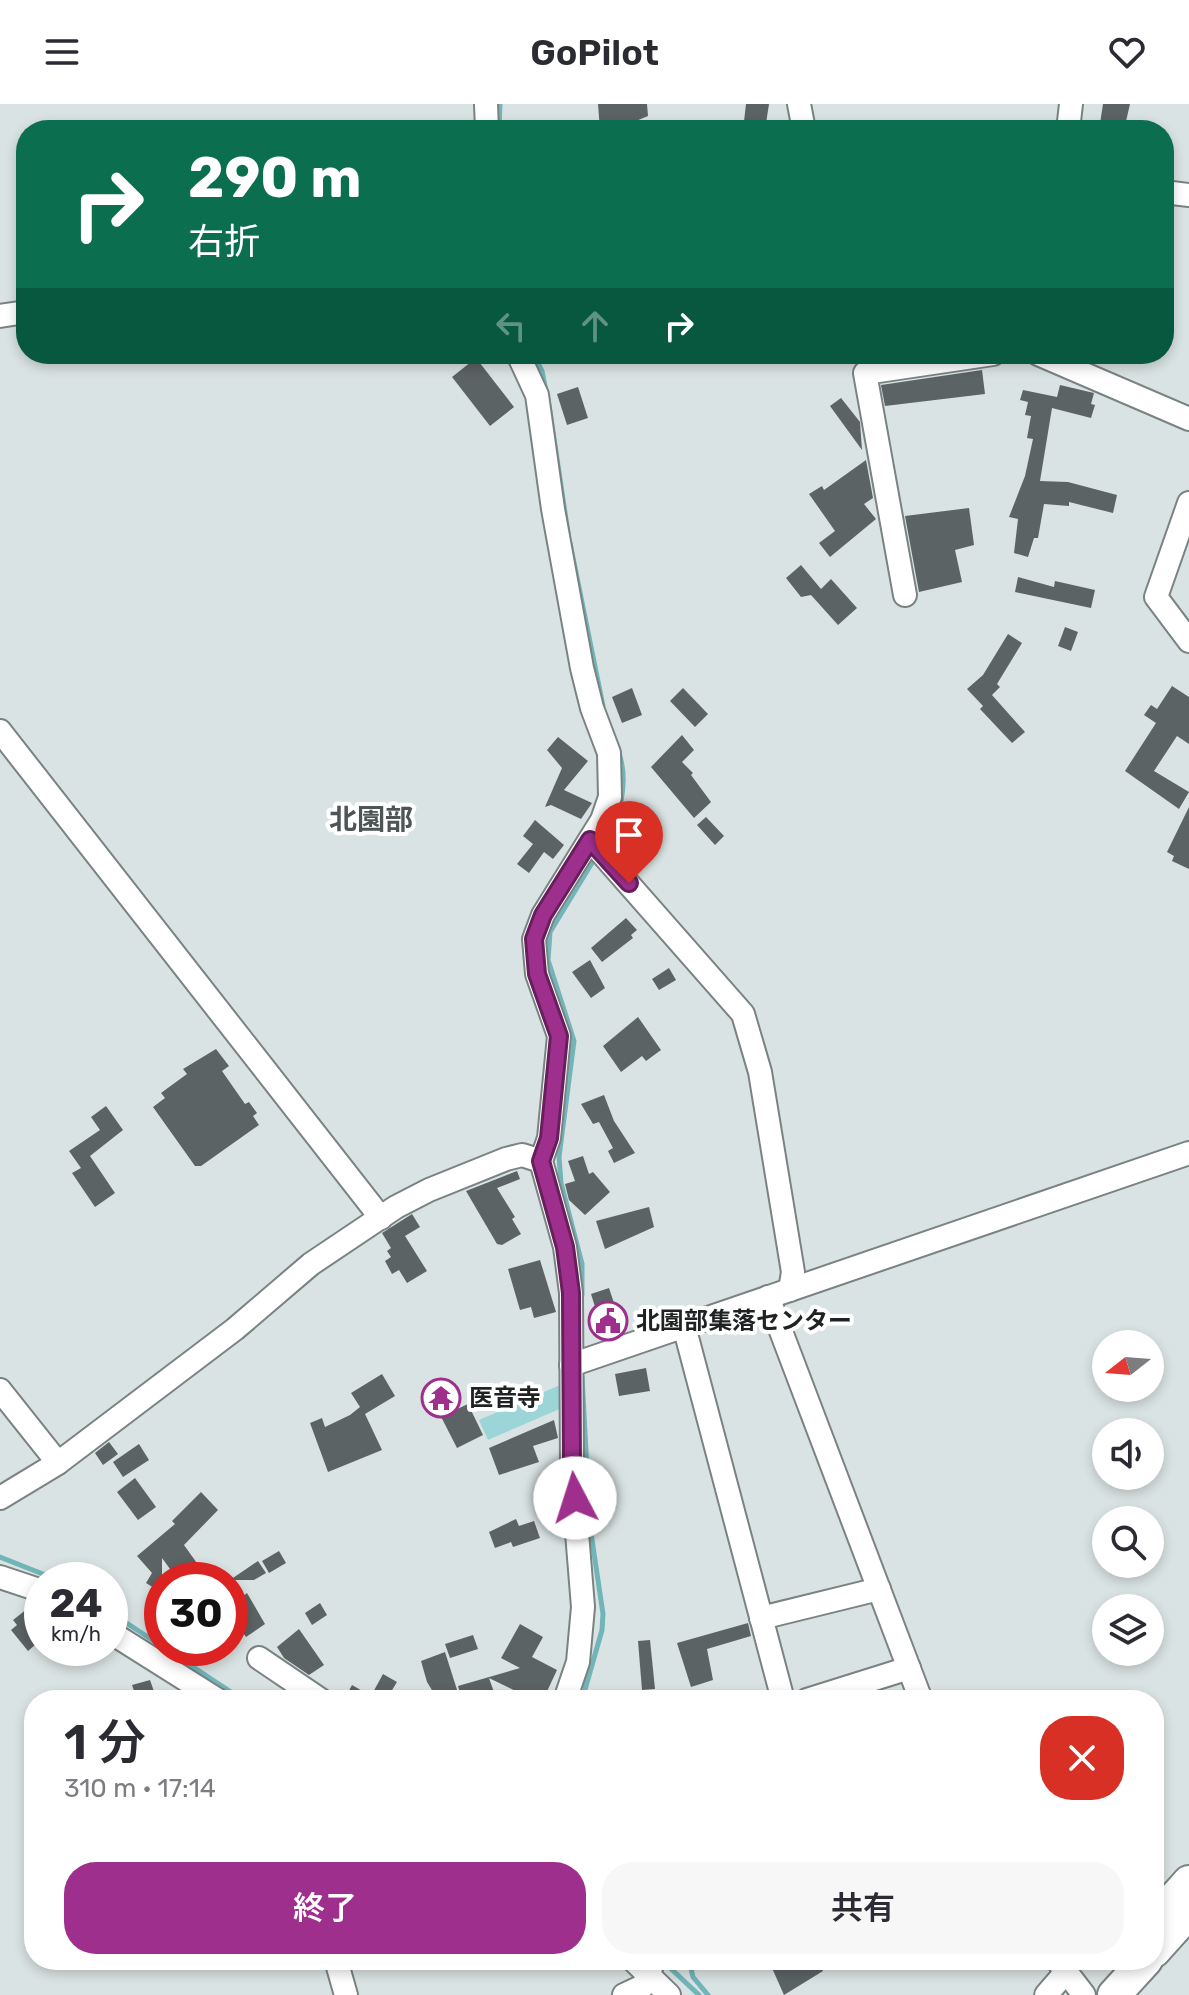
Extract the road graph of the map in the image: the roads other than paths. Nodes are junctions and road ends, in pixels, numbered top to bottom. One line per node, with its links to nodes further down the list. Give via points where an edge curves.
1 (523, 364): 9 (street, via 537,395 582,668 609,753 610,797)
2 (926, 364): 6 (street, via 865,373)
3 (1061, 364): 4 (street)
4 (1189, 419)
5 (1189, 503): 7 (street, via 1156,597)
6 (905, 595)
7 (1189, 641)
8 (0, 731): 12 (street)
9 (590, 840): 11 (street, via 534,939 537,974 559,1036 549,1138); 13 (street, via 743,1014 760,1072 793,1272)
10 (1189, 1153): 13 (street)
11 (541, 1161): 12 (street, via 522,1155 506,1159 429,1190); 16 (street, via 565,1247)
12 (381, 1218): 18 (street, via 311,1264 235,1329)
13 (790, 1290): 14 (street)
14 (768, 1297): 15 (street); 22 (street)
15 (684, 1326): 16 (street); 23 (street)
16 (571, 1365): 29 (street, via 572,1471 583,1607 578,1662)
17 (0, 1390): 18 (street)
18 (58, 1463): 19 (street)
19 (0, 1498)
20 (0, 1577): 21 (street)
21 (24, 1585)
22 (879, 1589): 23 (street); 26 (street)
23 (761, 1618): 30 (street)
24 (128, 1643): 27 (street)
25 (259, 1658): 28 (street)
26 (909, 1668): 31 (street); 32 (street)
27 (202, 1690)
28 (306, 1690)
29 (568, 1690)
30 (780, 1690)
31 (839, 1690)
32 (917, 1690)
33 (1189, 1882): 34 (highway)
34 (1164, 1910)
35 (1189, 1912): 36 (highway)
36 (1164, 1940)
37 (339, 1970): 43 (street)
38 (645, 1970): 44 (street, via 643,1986)
39 (649, 1970): 45 (street)
40 (1096, 1970): 42 (highway)
41 (1137, 1970): 47 (highway)
42 (1073, 1980): 46 (street)
43 (346, 1995)
44 (624, 1995)
45 (669, 1995)
46 (1046, 1995)
47 (1114, 1995)

